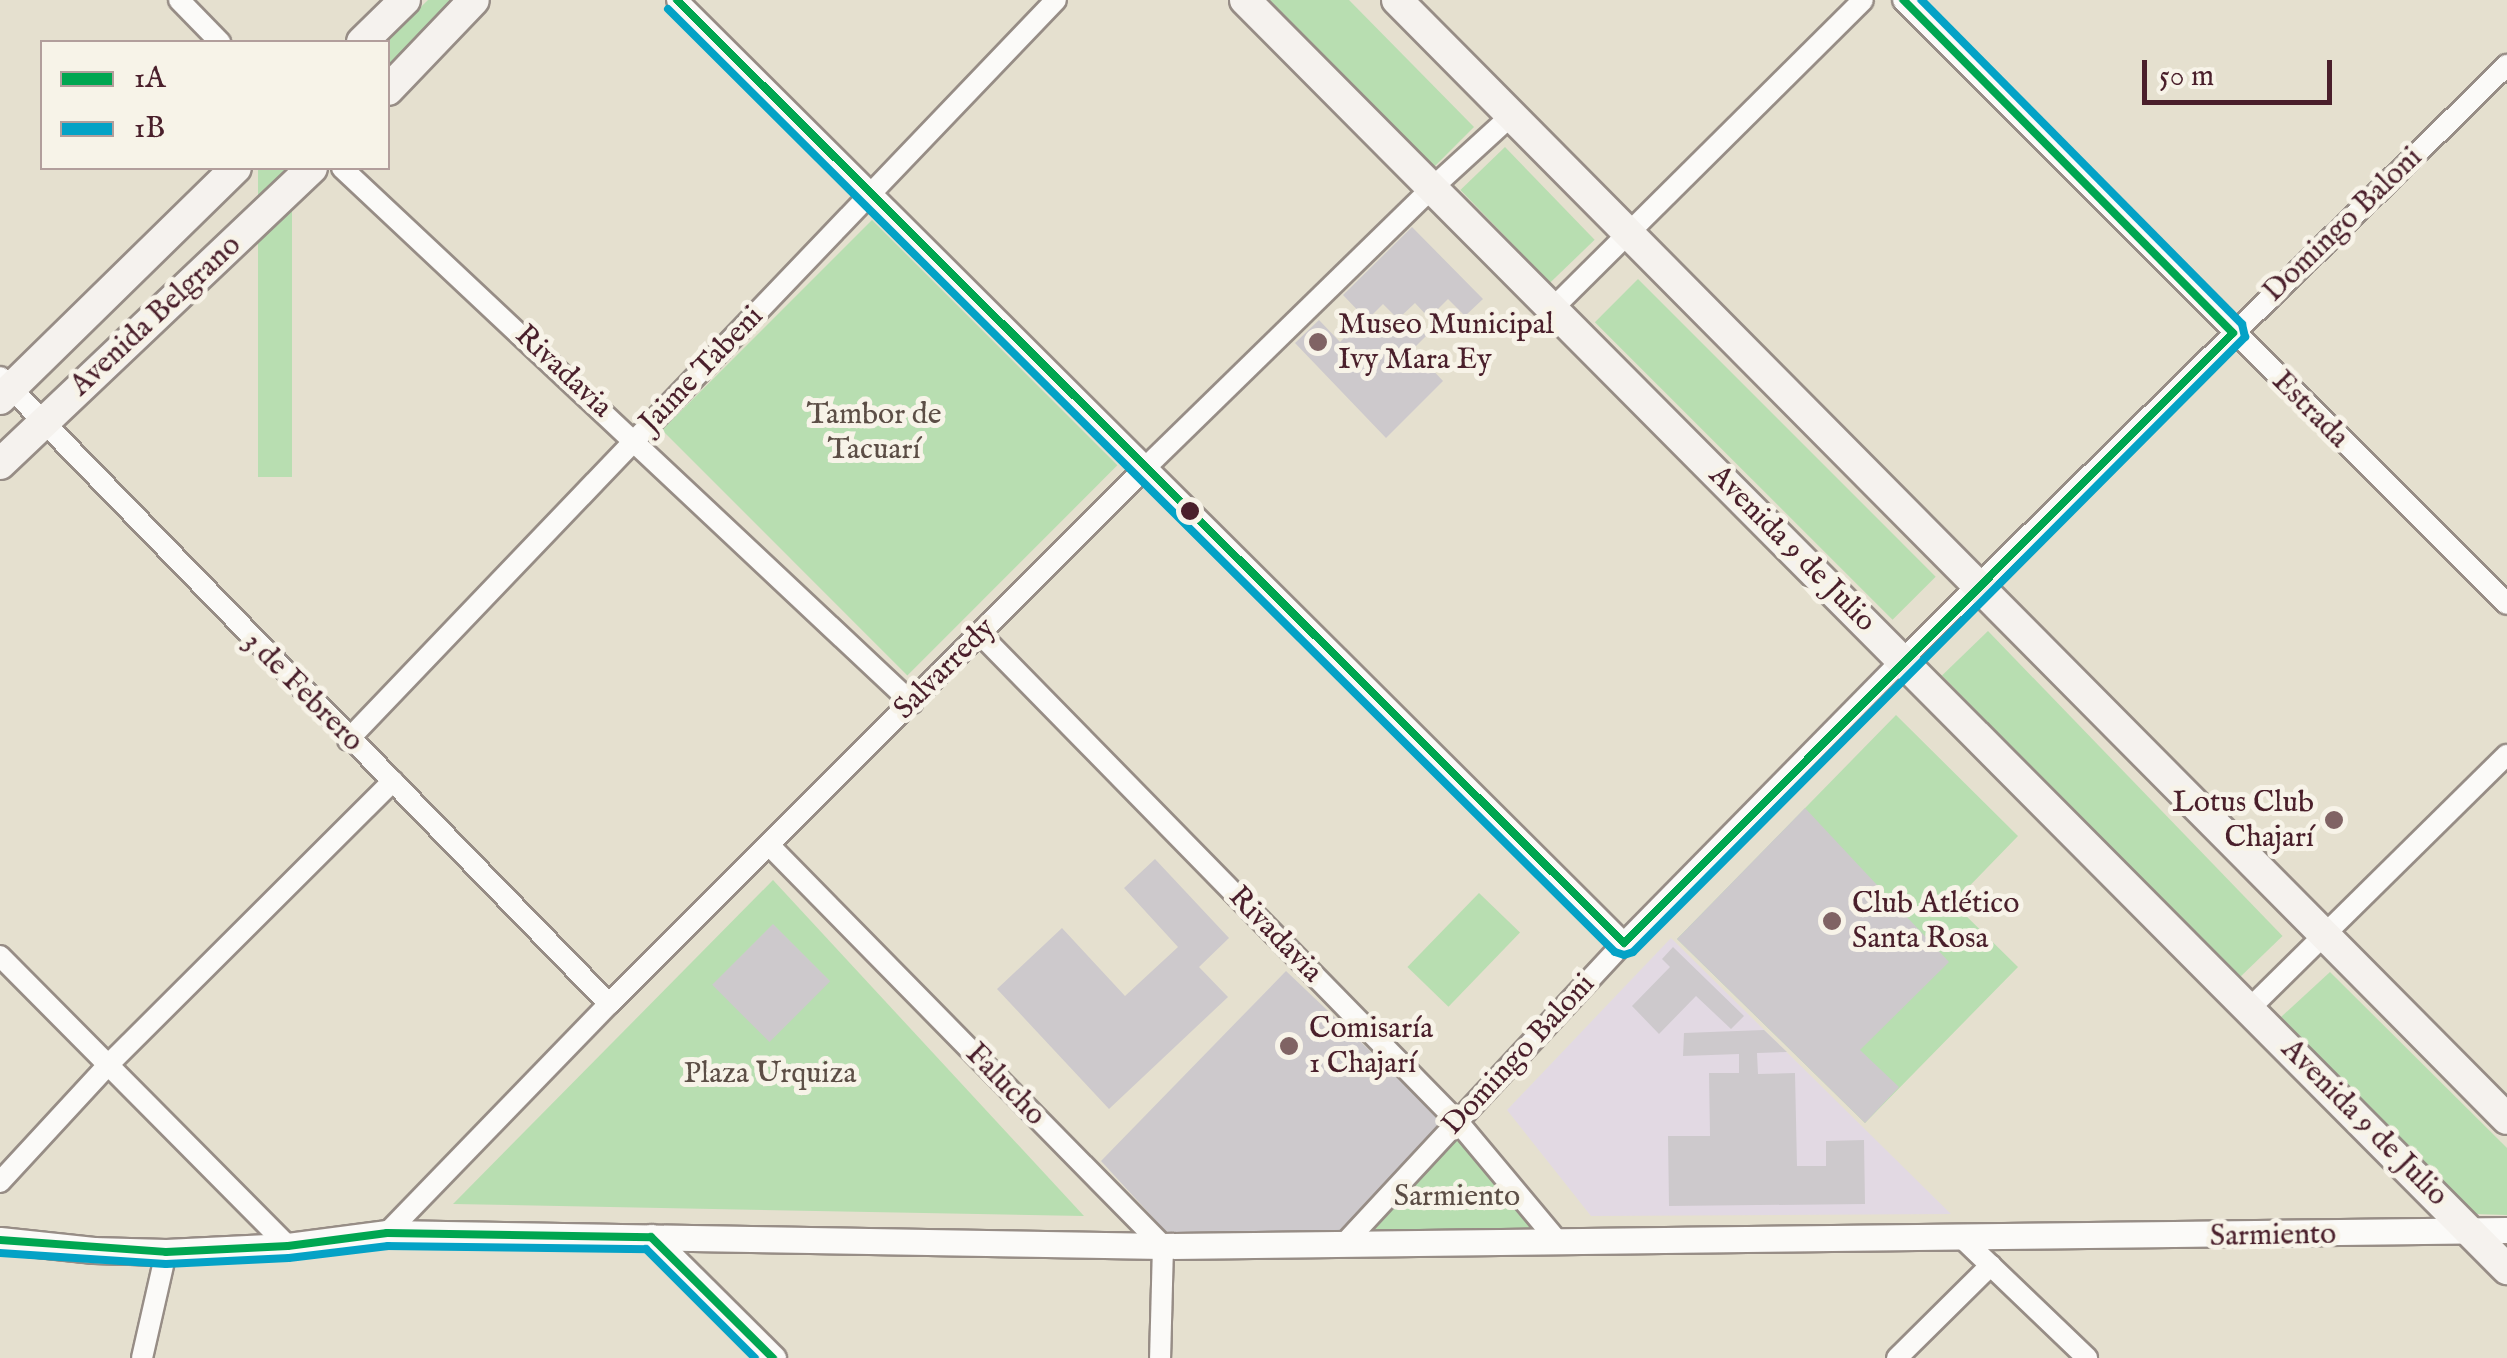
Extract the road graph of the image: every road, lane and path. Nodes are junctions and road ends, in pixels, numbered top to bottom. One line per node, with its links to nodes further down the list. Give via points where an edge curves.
1 (179, 0): 10 (street)
2 (405, 0): 11 (main road)
3 (474, 0): 13 (main road)
4 (676, 0): 19 (street)
5 (1056, 0): 19 (street, Jaime Tabeni)
6 (1245, 0): 18 (main road, Avenida 9 de Julio)
7 (1398, 0): 14 (main road)
8 (1863, 0): 20 (street)
9 (1904, 0): 22 (street, Estrada)
10 (218, 40)
11 (364, 40)
12 (2507, 65): 22 (street, Domingo Baloni)
13 (390, 88)
14 (1512, 115): 18 (street, Salvarredy); 20 (main road)
15 (234, 170): 23 (main road, Avenida Belgrano)
16 (310, 170): 24 (main road, Avenida Belgrano)
17 (344, 170): 25 (street, Rivadavia)
18 (1432, 188): 21 (main road, Avenida 9 de Julio); 27 (street, Salvarredy)
19 (872, 193): 25 (street, Jaime Tabeni); 27 (street)
20 (1629, 232): 21 (street); 28 (main road)
21 (1552, 309): 31 (main road, Avenida 9 de Julio)
22 (2232, 334): 28 (street, Domingo Baloni); 29 (street, Estrada)
23 (4, 388): 24 (street, 3 de Febrero)
24 (42, 423): 26 (main road, Avenida Belgrano); 33 (street, 3 de Febrero)
25 (636, 440): 32 (street, Rivadavia); 33 (street, Jaime Tabeni)
26 (0, 464)
27 (1146, 468): 30 (street, Salvarredy); 38 (street)
28 (1980, 584): 31 (street, Domingo Baloni); 37 (main road)
29 (2507, 604)
30 (980, 634): 32 (street, Salvarredy); 44 (street, Rivadavia)
31 (1902, 660): 38 (street, Domingo Baloni); 41 (main road, Avenida 9 de Julio)
32 (912, 703): 36 (street, Salvarredy)
33 (348, 740): 35 (street, 3 de Febrero)
34 (2507, 755): 37 (street)
35 (393, 781): 40 (street, 3 de Febrero); 42 (street)
36 (769, 844): 40 (street, Salvarredy); 55 (street, Falucho)
37 (2327, 933): 41 (street); 43 (main road)
38 (1624, 943): 44 (street, Domingo Baloni)
39 (0, 956): 42 (street)
40 (609, 1004): 47 (street, Salvarredy)
41 (2249, 1009): 48 (main road, Avenida 9 de Julio)
42 (109, 1064): 45 (street); 54 (street)
43 (2507, 1119)
44 (1458, 1122): 52 (street, Rivadavia); 53 (street, Domingo Baloni)
45 (0, 1182)
46 (2507, 1230): 48 (street, Sarmiento)
47 (387, 1233): 49 (street, Sarmiento); 54 (street, Sarmiento)
48 (2475, 1234): 50 (street, Sarmiento); 58 (main road, Avenida 9 de Julio)
49 (651, 1237): 55 (street, Sarmiento); 60 (street)
50 (1963, 1239): 52 (street, Sarmiento); 57 (street)
51 (0, 1240): 56 (street, Sarmiento)
52 (1560, 1244): 53 (street, Sarmiento)
53 (1343, 1245): 55 (street, Sarmiento)
54 (288, 1246): 56 (street, Sarmiento)
55 (1163, 1246): 61 (street)
56 (166, 1252): 59 (street)
57 (1991, 1264): 62 (street); 63 (street)
58 (2507, 1269)
59 (142, 1358)
60 (773, 1358)
61 (1160, 1358)
62 (1897, 1358)
63 (2087, 1358)

